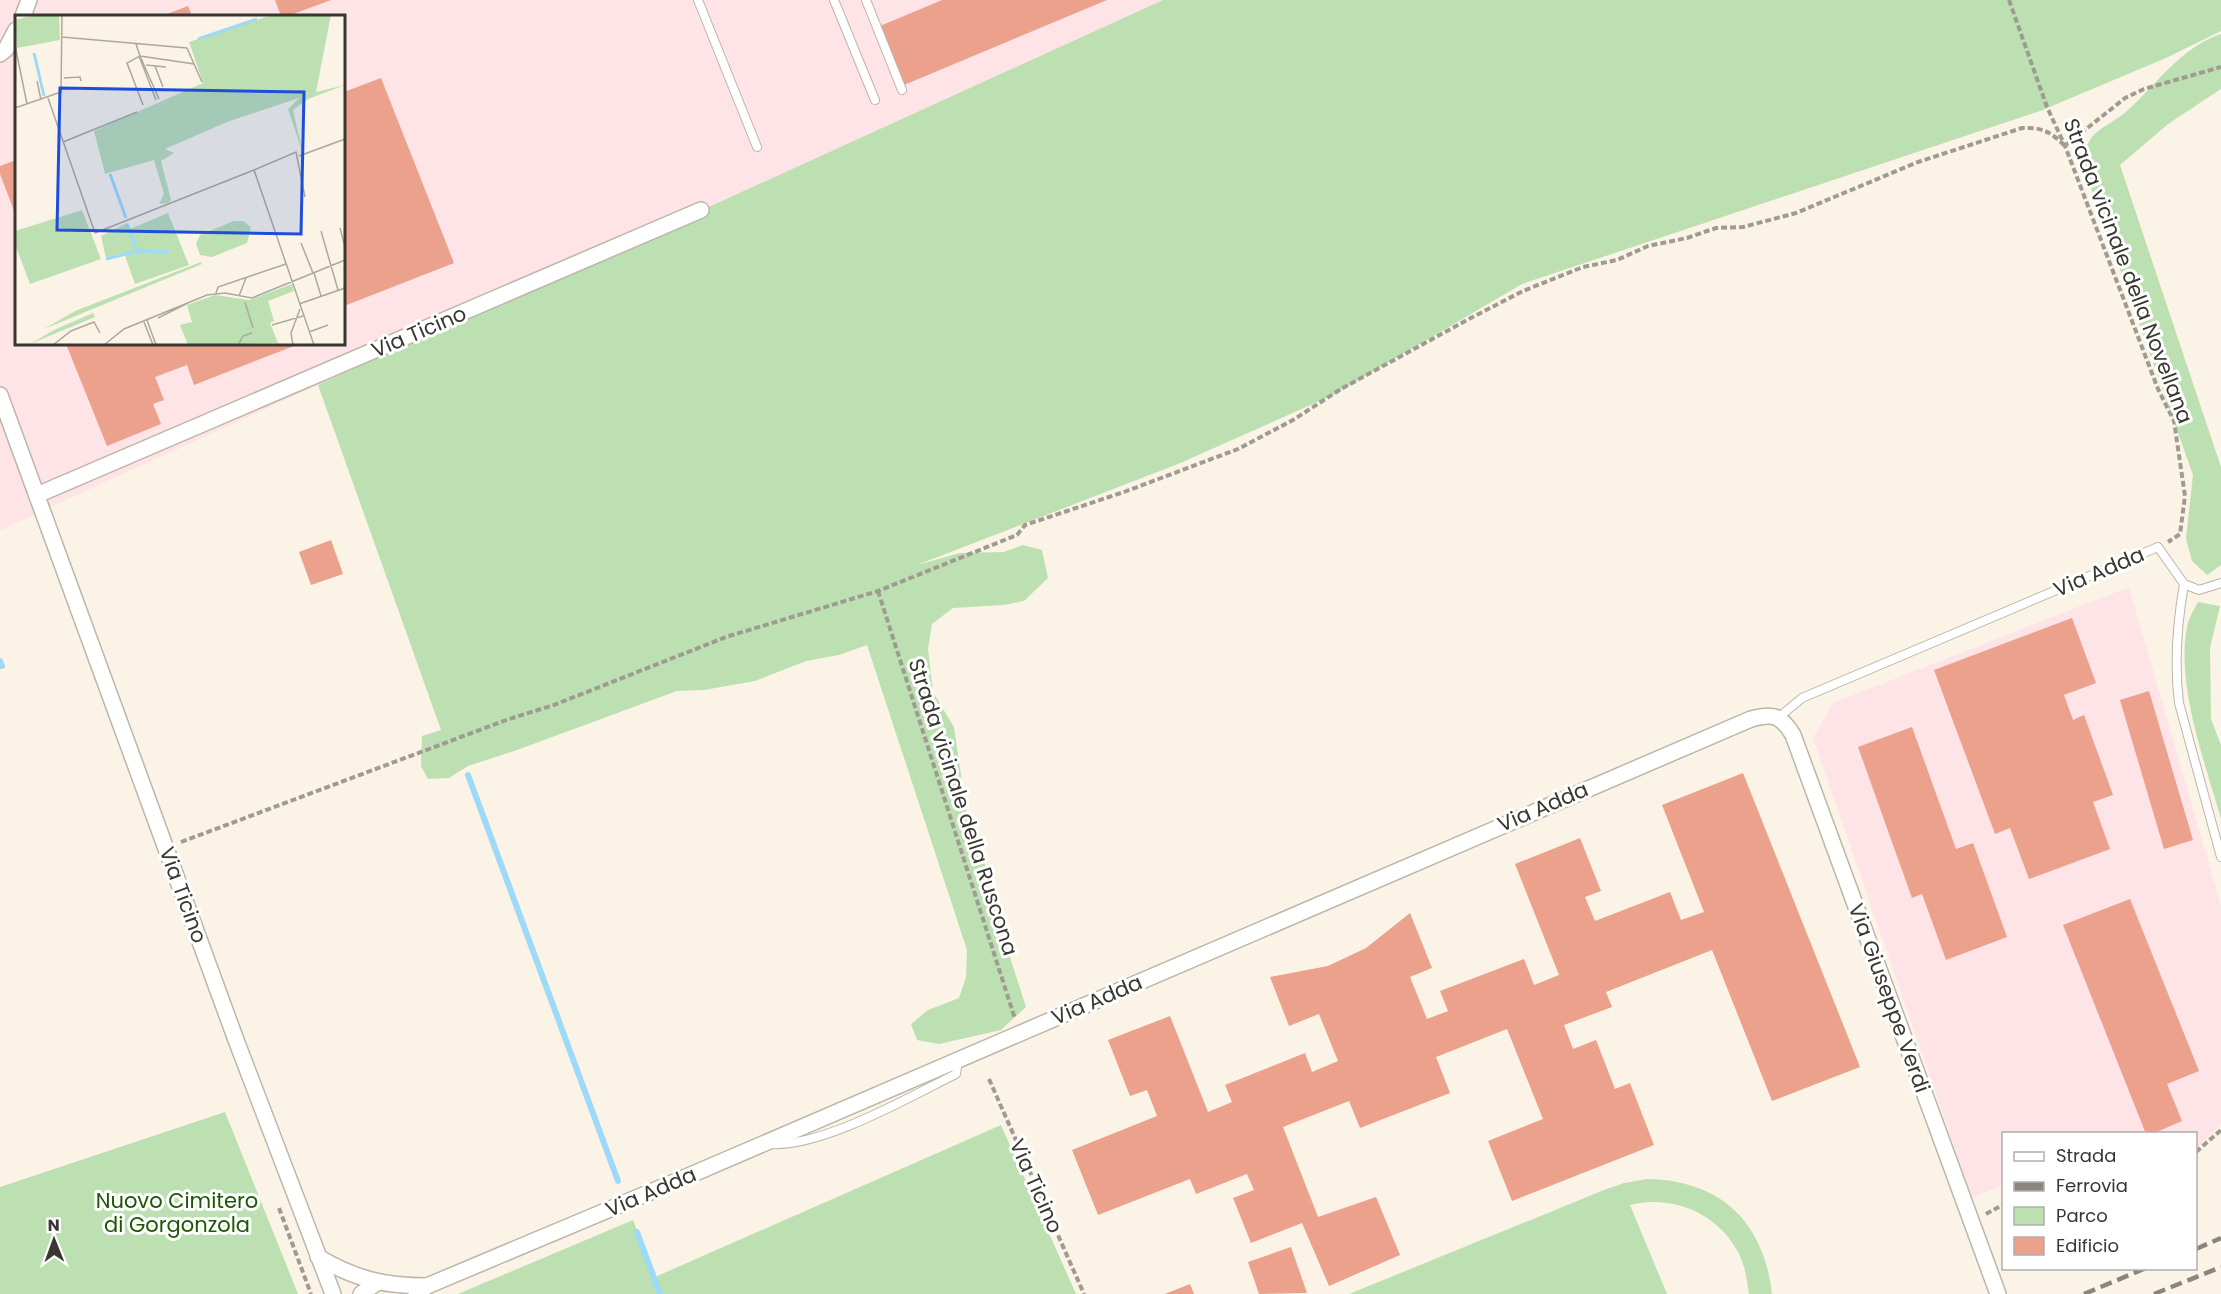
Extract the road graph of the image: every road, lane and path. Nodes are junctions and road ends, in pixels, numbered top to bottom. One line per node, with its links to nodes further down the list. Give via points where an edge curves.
1 (29, 0): 6 (street)
2 (698, 0): 13 (lane)
3 (834, 0): 11 (lane)
4 (866, 0): 10 (lane)
5 (2009, 0): 12 (path, Strada vicinale della Novellana)
6 (22, 15)
7 (15, 32): 8 (street)
8 (0, 54)
9 (2221, 67): 12 (path, via 2125,98)
10 (902, 90)
11 (874, 100)
12 (2065, 146): 17 (path, Strada vicinale della Novellana, via 2158,389 2174,421 2185,496 2181,534); 20 (path, via 2053,134 2038,128 2022,128 1918,162 1796,213 1743,227 1716,228 1583,267 1523,291 1467,320 1239,449 1025,525 1017,535)
13 (757, 147)
14 (701, 210): 16 (street, Via Ticino)
15 (0, 395): 16 (street, Via Ticino)
16 (37, 495): 22 (street, Via Ticino)
17 (2158, 547): 19 (lane, Via Adda); 21 (lane, Via Adda, via 1802,698)
18 (2221, 583): 19 (lane, via 2199,590)
19 (2184, 584): 23 (lane, via 2176,647 2178,704)
20 (878, 591): 22 (path, via 726,637 555,705); 24 (path, Strada vicinale della Ruscona)
21 (1773, 716): 24 (street, Via Adda, via 1744,722); 36 (street, Via Giuseppe Verdi, via 1786,723 1793,735)
22 (166, 848): 30 (street, Via Ticino)
23 (2221, 857)
24 (1019, 1033): 32 (street, Via Adda)
25 (989, 1078): 35 (path, Via Ticino)
26 (2221, 1130): 27 (path)
27 (2197, 1151)
28 (2002, 1205): 29 (path)
29 (1981, 1216)
30 (318, 1257): 31 (street, Via Adda, via 348,1273); 33 (street, Via Ticino)
31 (378, 1281): 32 (street, Via Adda); 34 (street)
32 (422, 1290)
33 (333, 1294)
34 (361, 1294)
35 (1084, 1294)
36 (1998, 1294)

